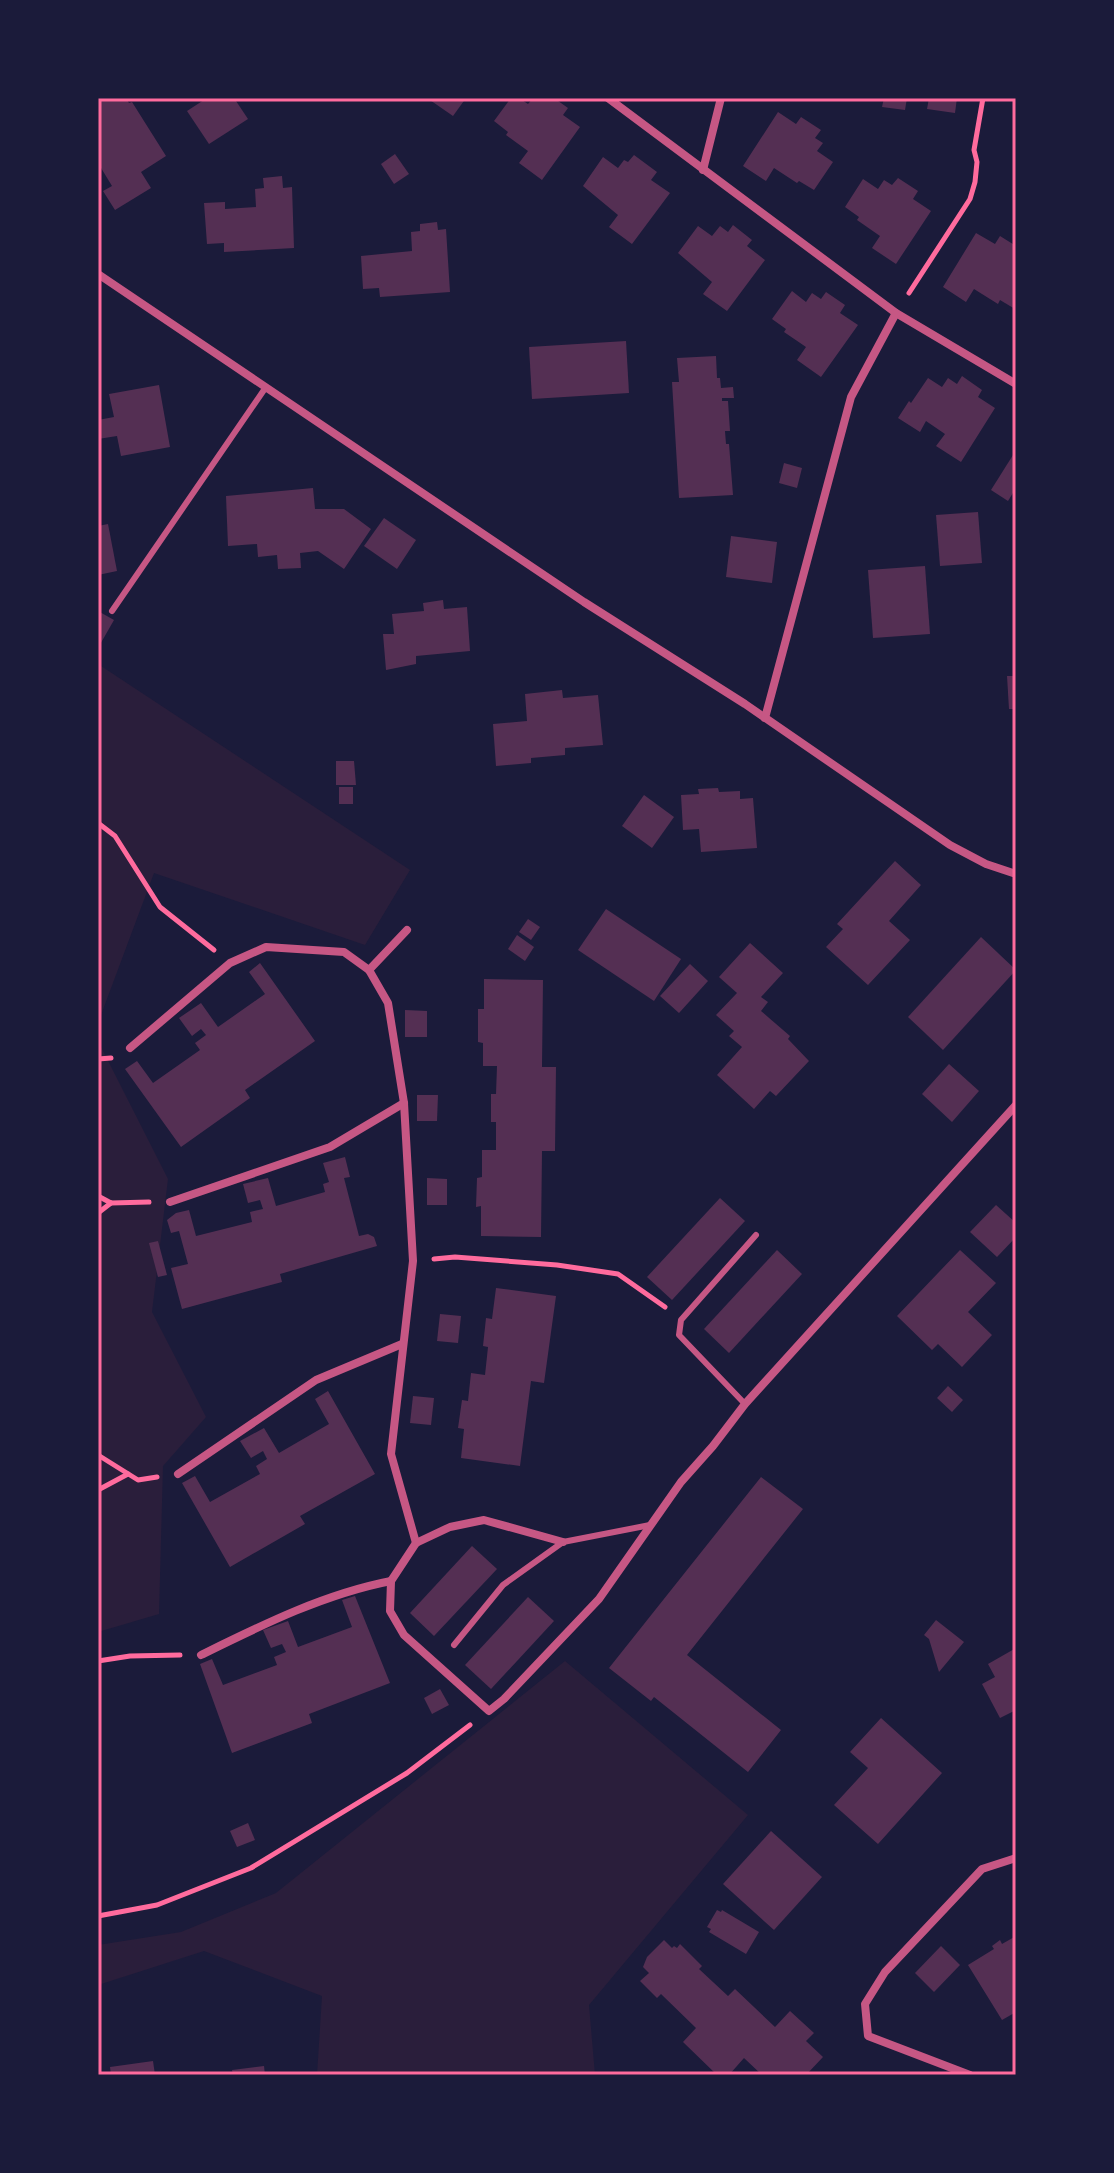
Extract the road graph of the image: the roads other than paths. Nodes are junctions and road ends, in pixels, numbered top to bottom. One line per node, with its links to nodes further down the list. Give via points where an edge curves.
1 (608, 98): 3 (street)
2 (721, 98): 3 (street)
3 (703, 170): 5 (street)
4 (98, 274): 7 (street)
5 (896, 313): 6 (street); 9 (street, via 851,397)
6 (1016, 384)
7 (266, 387): 8 (lane); 9 (street)
8 (112, 611)
9 (765, 718): 10 (street, via 950,845)
10 (1016, 874)
11 (407, 930): 12 (street)
12 (369, 970): 13 (street, via 344,952 266,947 230,963); 14 (street, via 388,1003)
13 (130, 1048)
14 (404, 1103): 16 (street, via 330,1147); 18 (street, via 413,1261)
15 (1016, 1105): 19 (street)
16 (170, 1202)
17 (756, 1235): 19 (lane, via 681,1320 679,1335)
18 (402, 1344): 20 (street, via 316,1380); 23 (street, via 391,1454)
19 (745, 1404): 21 (street)
20 (178, 1474)
21 (650, 1525): 22 (lane); 24 (street, via 599,1599 489,1711 404,1635 390,1611)
22 (563, 1542): 23 (street, via 484,1520 450,1527); 25 (lane, via 503,1585)
23 (416, 1543): 24 (street)
24 (391, 1581): 26 (street, via 281,1616)
25 (454, 1645)
26 (201, 1655)
27 (1016, 1858): 28 (street, via 982,1869 885,1972 865,2004 868,2036)
28 (970, 2075)

